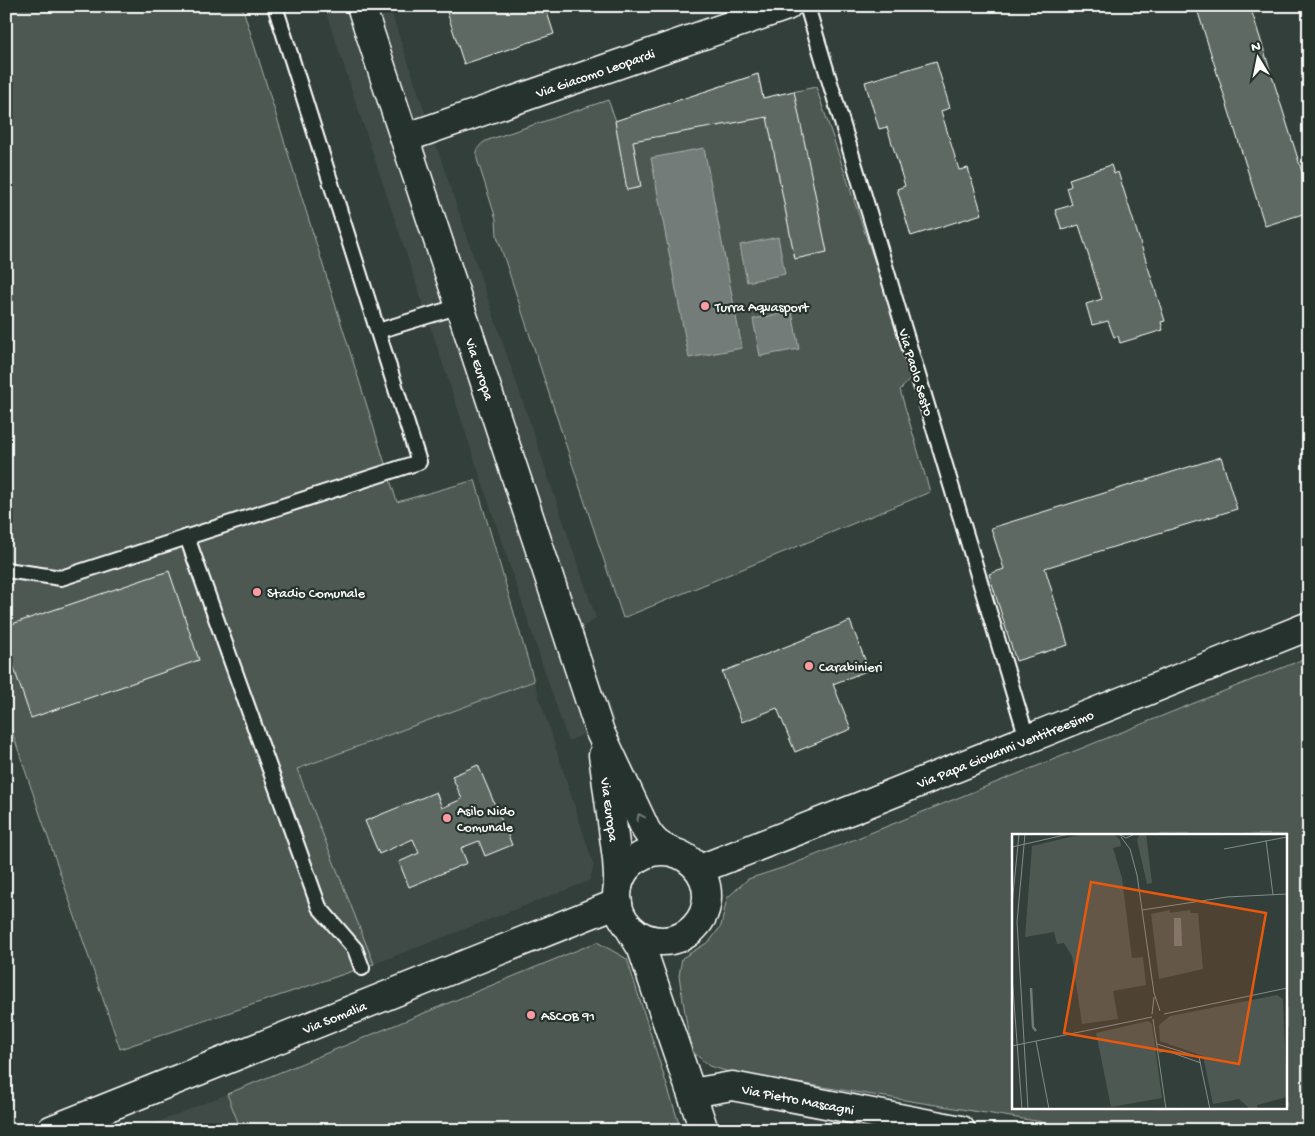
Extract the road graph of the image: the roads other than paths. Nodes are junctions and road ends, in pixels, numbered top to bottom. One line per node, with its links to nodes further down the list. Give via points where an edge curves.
1 (275, 6): 7 (lane)
2 (361, 6): 5 (street, Via Europa)
3 (787, 6): 5 (street, Via Giacomo Leopardi)
4 (807, 6): 12 (lane, Via Paolo Sesto)
5 (405, 138): 6 (street, Via Europa)
6 (460, 306): 7 (lane); 11 (street, Via Europa)
7 (378, 331): 8 (lane, via 419,462)
8 (187, 538): 9 (lane, via 61,578); 17 (lane, via 318,907 355,949)
9 (6, 570)
10 (1309, 626): 12 (street, Via Papa Giovanni Ventitreesimo)
11 (600, 732): 13 (street, Via Europa, one-way to 11, via 651,839); 15 (street, Via Europa)
12 (1027, 738): 14 (street, Via Papa Giovanni Ventitreesimo)
13 (671, 851): 14 (street, via 686,857); 15 (street, via 650,852 625,870 620,880)
14 (700, 869): 16 (street, via 707,886 707,904 699,923)
15 (620, 904): 16 (street, via 638,934 652,940 667,941); 18 (street); 20 (street, Via Somalia)
16 (686, 934): 18 (street, via 673,945 663,961)
17 (362, 968)
18 (657, 990): 19 (street)
19 (692, 1093): 21 (street); 22 (street, Via Pietro Mascagni, via 732,1086)
20 (52, 1130)
21 (704, 1130)
22 (961, 1130)

